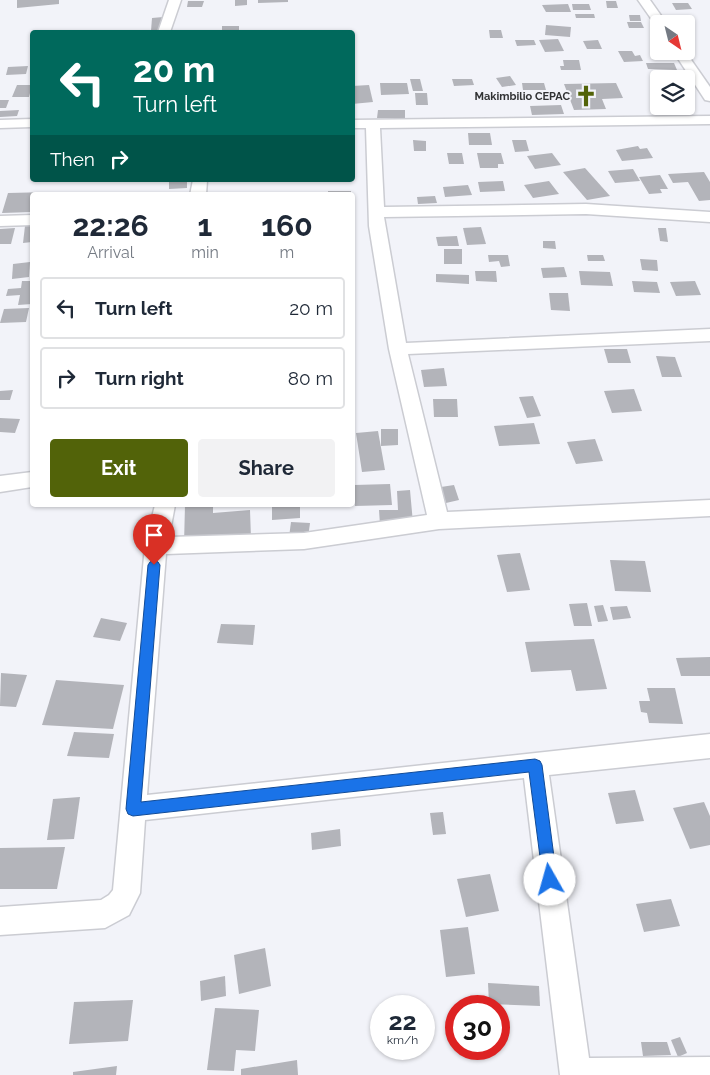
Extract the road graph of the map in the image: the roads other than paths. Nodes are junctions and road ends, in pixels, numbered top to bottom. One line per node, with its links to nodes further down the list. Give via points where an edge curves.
1 (175, 0): 4 (street)
2 (644, 0): 3 (street)
3 (655, 15)
4 (165, 30)
5 (685, 60): 6 (street)
6 (710, 97)
7 (710, 120): 11 (street)
8 (30, 123): 9 (street)
9 (0, 124)
10 (355, 124): 11 (street)
11 (373, 124): 12 (street)
12 (377, 212): 13 (street, via 586,209); 17 (street)
13 (710, 217)
14 (30, 220): 15 (street)
15 (0, 221)
16 (710, 335): 17 (street)
17 (398, 349): 22 (street)
18 (30, 480): 19 (street)
19 (0, 484)
20 (165, 507): 23 (street)
21 (710, 508): 22 (street)
22 (439, 521): 23 (street, via 304,541)
23 (156, 546): 26 (street)
24 (710, 746): 25 (street)
25 (535, 765): 26 (street); 29 (street)
26 (133, 809): 27 (street, via 126,893 119,905 105,914)
27 (0, 921)
28 (710, 1072): 29 (street)
29 (576, 1074)

